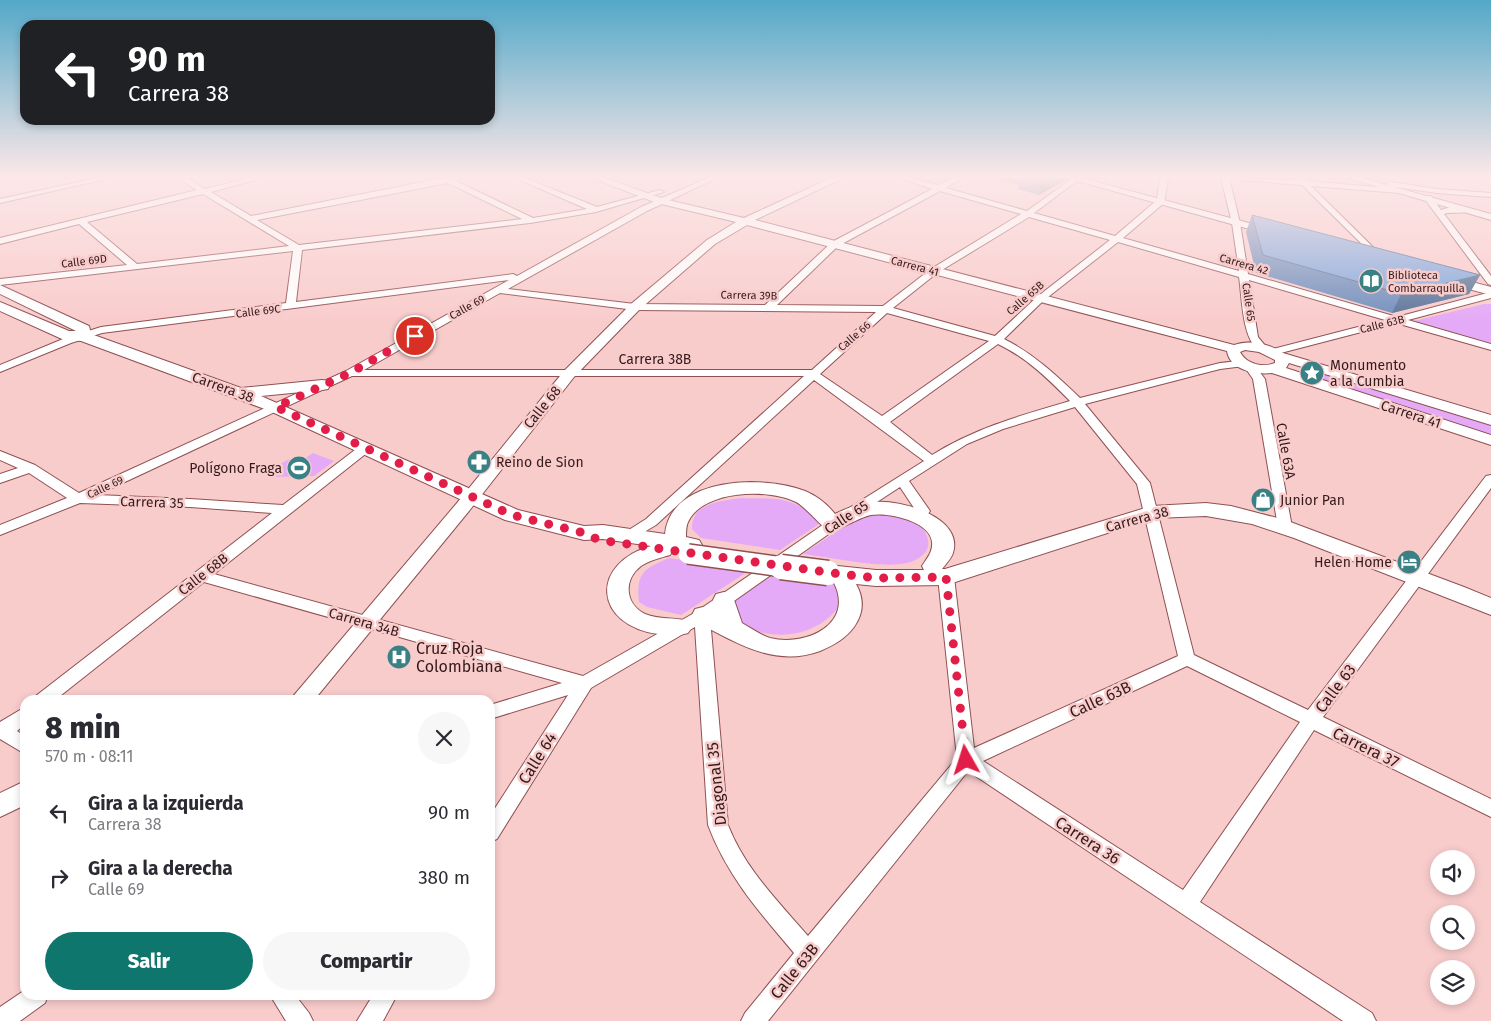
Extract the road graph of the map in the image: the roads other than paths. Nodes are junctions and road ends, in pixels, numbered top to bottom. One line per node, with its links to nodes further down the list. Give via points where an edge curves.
1 (61, 226): 18 (street)
2 (86, 226): 23 (street)
3 (260, 226): 20 (street)
4 (490, 226): 20 (street, Calle 69D)
5 (614, 226): 29 (street, Calle 69C, via 522,276)
6 (737, 226): 36 (street, Calle 68, via 711,242)
7 (763, 226): 19 (street, Carrera 41)
8 (869, 226): 19 (street)
9 (1008, 226): 24 (street, Calle 66)
10 (1072, 226): 17 (street, Carrera 42)
11 (1132, 226): 17 (street, Calle 65B)
12 (1236, 226): 26 (street, Calle 65)
13 (1246, 226): 16 (street)
14 (1349, 226): 22 (street)
15 (1447, 226): 28 (street)
16 (1282, 235)
17 (1117, 239): 26 (street, Carrera 42); 33 (street, Calle 65B)
18 (0, 241)
19 (835, 244): 24 (street, Carrera 41); 37 (street)
20 (298, 248): 23 (street, Calle 69D); 35 (street)
21 (1364, 257): 22 (street)
22 (1387, 263)
23 (134, 266): 27 (street, Calle 69D)
24 (934, 271): 33 (street, Carrera 41); 38 (street, Calle 66)
25 (1437, 276): 31 (street)
26 (1245, 277): 39 (street, Carrera 42); 43 (street, Calle 65)
27 (0, 282)
28 (1491, 282)
29 (497, 286): 35 (street, Calle 69C); 36 (street, Carrera 39B); 45 (street, Calle 69)
30 (0, 289): 40 (main road, Carrera 38, via 84,329)
31 (1491, 291)
32 (1491, 295): 39 (street, Calle 63B)
33 (1040, 299): 41 (street, Calle 65B); 43 (street, Carrera 41)
34 (0, 306): 40 (main road, Carrera 38, via 67,336)
35 (290, 306): 40 (street, Calle 69C, via 101,330)
36 (635, 306): 37 (street, Carrera 39B); 47 (street, Calle 68)
37 (768, 308): 38 (street, Carrera 39B)
38 (885, 309): 41 (street, Carrera 39B); 46 (street, Calle 66)
39 (1398, 321): 42 (street, Carrera 42); 43 (street, Calle 63B)
40 (83, 336): 44 (street, Calle 69C); 49 (main road, Carrera 38)
41 (997, 340): 50 (street, via 1041,366); 53 (street, Calle 65B)
42 (1491, 347)
43 (1256, 358): 50 (street); 52 (street, Carrera 41); 54 (street, Carrera 41); 68 (street, Calle 63A)
44 (0, 369)
45 (350, 373): 47 (street, Carrera 38B); 48 (street, Calle 69)
46 (812, 373): 47 (street, Carrera 38B); 53 (street); 71 (street, Calle 66)
47 (569, 374): 62 (street, Calle 68)
48 (322, 385): 49 (main road); 51 (street, Calle 69)
49 (238, 392): 51 (main road, Carrera 38)
50 (1078, 402): 57 (street, via 999,426 963,441); 66 (street, via 1136,472)
51 (276, 407): 55 (main road, Carrera 38); 63 (street, Calle 69)
52 (1491, 420)
53 (882, 422): 57 (street)
54 (1491, 440)
55 (364, 449): 62 (main road, Carrera 38); 64 (street, Calle 68B)
56 (0, 455): 58 (street)
57 (931, 460): 61 (street)
58 (30, 468): 59 (street); 63 (street)
59 (0, 479)
60 (1491, 480): 75 (street, Calle 63)
61 (894, 493): 65 (street); 67 (main road, via 873,508); 73 (main road, via 935,528 942,545)
62 (470, 497): 70 (main road, Carrera 38, via 512,515); 79 (street, Calle 68)
63 (78, 500): 64 (street, Carrera 35); 69 (street, Calle 69)
64 (285, 510): 74 (street, Calle 68B)
65 (923, 511)
66 (1152, 512): 68 (main road, Carrera 38, via 1206,508 1240,513); 73 (main road, Carrera 38, via 982,566); 82 (street)
67 (837, 522): 71 (main road, via 799,496 765,487 739,487 714,493 687,509 674,532); 76 (street, Calle 65)
68 (1285, 527): 75 (main road, Carrera 38)
69 (0, 530)
70 (584, 533): 71 (main road, Carrera 38, via 603,532); 71 (main road, Carrera 38, via 599,540)
71 (663, 541): 72 (main road, Carrera 38, bridge); 80 (main road, via 628,565 618,578 616,593 622,608 635,618)
72 (833, 570): 73 (main road, Carrera 38, via 876,578); 81 (main road, via 852,596 852,608 848,619 828,638 810,646 776,648 759,644)
73 (939, 571): 91 (street)
74 (201, 576): 79 (street, Carrera 34B); 84 (street, Calle 68B)
75 (1419, 578): 77 (main road, Carrera 38); 88 (street, Calle 63)
76 (724, 600): 78 (street, Calle 65); 81 (main road)
77 (1491, 607)
78 (703, 615): 80 (street, Calle 65); 81 (main road); 97 (street, Diagonal 35, via 718,825 739,869)
79 (364, 623): 83 (street, Carrera 34B); 85 (street, Calle 68)
80 (680, 628): 83 (street, Calle 65)
81 (732, 628)
82 (1187, 659): 88 (street, Carrera 37); 91 (street, Calle 63B)
83 (585, 682): 86 (street, Calle 65); 95 (street, Calle 64)
84 (48, 695)
85 (304, 695)
86 (495, 710)
87 (20, 717): 89 (street)
88 (1310, 720): 94 (street, Carrera 37); 96 (street, Calle 63)
89 (1, 730): 90 (street)
90 (20, 743)
91 (966, 760): 96 (street, Carrera 36); 97 (street, Calle 63B)
92 (20, 795): 93 (street)
93 (0, 806)
94 (1491, 808)
95 (495, 825)
96 (1187, 903): 105 (street, Carrera 36)
97 (808, 953): 104 (street, Calle 63B)
98 (30, 1000): 101 (street)
99 (285, 1000): 102 (street)
100 (383, 1000): 103 (street)
101 (0, 1021)
102 (301, 1021)
103 (369, 1021)
104 (753, 1021)
105 (1364, 1021)

